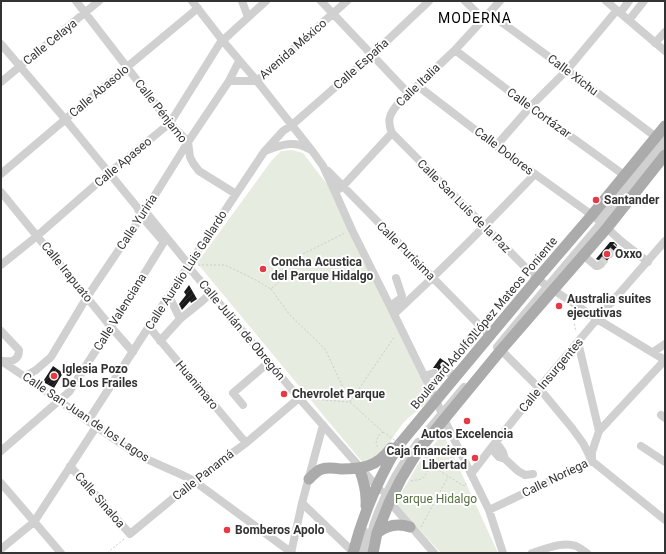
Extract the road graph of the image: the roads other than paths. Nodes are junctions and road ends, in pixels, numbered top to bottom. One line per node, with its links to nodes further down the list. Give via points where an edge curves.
1 (76, 1): 16 (street, Calle Pénjamo)
2 (99, 1): 16 (street, Calle Celaya)
3 (192, 1): 14 (street)
4 (242, 1): 19 (street)
5 (266, 1): 19 (street, Calle Apaseo)
6 (321, 1): 17 (street)
7 (347, 1): 17 (street, Avenida México)
8 (429, 1): 27 (street, Calle España)
9 (465, 1): 18 (street, Calle Xichu)
10 (500, 1): 18 (street, Calle Italia)
11 (606, 1): 15 (street)
12 (629, 1): 15 (street)
13 (644, 1): 20 (street)
14 (198, 8): 22 (street); 30 (street, Calle Abasolo)
15 (618, 12): 20 (street); 31 (street)
16 (85, 13): 29 (street, Calle Celaya); 30 (street, Calle Pénjamo)
17 (334, 14): 27 (street); 33 (street, Avenida México)
18 (486, 16): 25 (street, Calle Italia); 31 (street, Calle Xichu)
19 (248, 17): 22 (street, Calle Apaseo)
20 (629, 20): 23 (street)
21 (665, 32): 23 (street)
22 (222, 41): 28 (street); 39 (street, Calle Apaseo)
23 (655, 43): 26 (street)
24 (1, 44): 29 (street)
25 (455, 50): 35 (street, Calle Italia); 37 (street, Calle Cortázar)
26 (665, 51)
27 (372, 55): 36 (street); 40 (street, Calle España)
28 (240, 61): 32 (street, Calle Yuriria); 33 (street)
29 (20, 66): 34 (street, Calle Celaya); 38 (street)
30 (127, 67): 38 (street, Calle Abasolo); 39 (street, Calle Pénjamo)
31 (567, 70): 37 (street); 43 (street, Calle Xichu)
32 (229, 81): 33 (street); 44 (street, Calle Yuriria)
33 (257, 81): 40 (street)
34 (1, 82)
35 (418, 86): 36 (street, Calle Italia); 45 (street, Calle Dolores)
36 (409, 94): 42 (street, Calle Italia, via 393,110 389,124)
37 (530, 107): 45 (street); 54 (street, Calle Cortázar)
38 (65, 119): 51 (street); 52 (street, Calle Abasolo)
39 (170, 123): 44 (street, Calle Pénjamo); 51 (street, Calle Apaseo)
40 (292, 125): 47 (street, Calle Aurelio Luis Gallardo); 48 (street)
41 (665, 126): 43 (main road, Boulevard Adolfo López Mateos Poniente)
42 (392, 133): 55 (street); 61 (street, Calle San Luís de la Paz)
43 (660, 137): 54 (main road, Boulevard Adolfo López Mateos Poniente); 60 (street)
44 (188, 142): 58 (street, Calle Pénjamo, via 190,157 199,171); 59 (street, Calle Yuriria)
45 (496, 146): 53 (street, Calle Dolores)
46 (665, 147): 60 (street)
47 (264, 152): 48 (street, via 289,144 302,146); 58 (street, Calle Aurelio Luis Gallardo)
48 (313, 152): 50 (street)
49 (665, 155): 60 (main road, Boulevard Adolfo López Mateos Poniente)
50 (322, 166): 55 (street, Calle Purísima); 57 (street)
51 (109, 173): 59 (street); 62 (street, Calle Apaseo)
52 (1, 174)
53 (535, 174): 60 (street, Calle Dolores); 61 (street)
54 (624, 174): 60 (main road, Boulevard Adolfo López Mateos Poniente)
55 (342, 186): 57 (street); 71 (street, Calle Purísima)
56 (1, 192): 62 (street, Calle Irapuato)
57 (335, 192): 76 (street)
58 (236, 194): 69 (street, Calle Aurelio Luis Gallardo)
59 (141, 211): 64 (street); 69 (street); 75 (street, Calle Yuriria)
60 (599, 221): 65 (main road, Boulevard Adolfo López Mateos Poniente); 66 (street, Calle Dolores, via 619,243); 72 (main road, Boulevard Adolfo López Mateos Poniente)
61 (485, 226): 71 (street); 72 (street, Calle San Luís de la Paz)
62 (37, 236): 67 (street, Calle Apaseo); 75 (street, Calle Irapuato)
63 (665, 241): 66 (street, Calle Insurgentes)
64 (164, 242): 69 (street); 79 (street, Calle Valenciana)
65 (583, 255): 68 (street, via 596,266); 72 (main road, Boulevard Adolfo López Mateos Poniente)
66 (648, 262): 78 (street, Calle Insurgentes)
67 (1, 265)
68 (600, 265)
69 (189, 268): 73 (street, Calle Julián de Obregón); 74 (street, Calle Aurelio Luis Gallardo)
70 (396, 278): 76 (street, via 402,296)
71 (433, 278): 76 (street); 82 (street, Calle Purísima)
72 (544, 284): 78 (street, Calle San Luís de la Paz); 82 (main road, Boulevard Adolfo López Mateos Poniente); 86 (main road, Boulevard Adolfo López Mateos Poniente); 100 (street); 102 (street)
73 (210, 293): 77 (street); 91 (street, Calle Julián de Obregón)
74 (169, 296): 77 (street); 80 (street, Calle Aurelio Luis Gallardo)
75 (87, 297): 79 (street, Calle Irapuato); 95 (street, Calle Yuriria, via 51,357)
76 (392, 310): 96 (street)
77 (180, 319): 83 (street)
78 (597, 319): 84 (street, Calle Insurgentes); 88 (street, Calle San Luís de la Paz)
79 (111, 327): 87 (street, Calle Irapuato); 99 (street, Calle Valenciana)
80 (149, 327): 83 (street, Huanimaro); 87 (street, Calle Aurelio Luis Gallardo)
81 (1, 331): 90 (street, via 19,350 17,358 13,361)
82 (490, 336): 94 (main road, Boulevard Adolfo López Mateos Poniente)
83 (160, 341): 107 (street, Huanimaro)
84 (578, 342): 97 (street, Calle Insurgentes); 106 (street)
85 (665, 344): 88 (street)
86 (501, 350): 97 (street); 102 (main road, Boulevard Adolfo López Mateos Poniente)
87 (133, 352): 103 (street, Calle Aurelio Luis Gallardo)
88 (653, 352): 89 (street, Calle San Luís de la Paz)
89 (665, 360): 106 (street, Calle Noriega)
90 (1, 361): 95 (street, Calle San Juan de los Lagos)
91 (269, 362): 98 (street, Calle Julián de Obregón); 101 (street, via 233,393)
92 (445, 372): 94 (street)
93 (434, 374): 96 (street)
94 (457, 375): 100 (main road, Boulevard Adolfo López Mateos Poniente)
95 (26, 376): 99 (street, Calle San Juan de los Lagos)
96 (424, 376): 100 (street)
97 (539, 388): 108 (street, Calle Insurgentes); 111 (street, via 583,443)
98 (299, 398): 104 (street, Calle Julián de Obregón); 107 (street, Calle Panamá)
99 (60, 401): 103 (street, Calle San Juan de los Lagos); 110 (street, Calle Valenciana)
100 (436, 403): 102 (street); 114 (main road, via 410,422 383,458); 120 (main road, Boulevard Adolfo López Mateos Poniente, via 398,446 385,467)
101 (243, 405)
102 (443, 416): 115 (street); 120 (street, via 406,458); 120 (main road, Boulevard Adolfo López Mateos Poniente, via 400,478)
103 (88, 421): 105 (street, Calle San Juan de los Lagos)
104 (323, 425): 114 (street, Calle Julián de Obregón); 117 (street)
105 (96, 427): 113 (street); 118 (street, Calle San Juan de los Lagos, via 149,460)
106 (599, 431): 111 (street, Calle Noriega, via 592,452)
107 (246, 443): 118 (street, Calle Panamá)
108 (493, 445): 115 (street, Calle Insurgentes); 116 (street, via 499,457 518,471 525,475)
109 (641, 446): 112 (street)
110 (1, 451)
111 (592, 461): 122 (street, Calle Noriega); 124 (street)
112 (665, 462)
113 (70, 466): 125 (street); 128 (street, Calle Sinaloa)
114 (359, 468): 117 (main road, via 323,469); 120 (street, Calle Julián de Obregón); 123 (main road, via 365,486)
115 (471, 474): 122 (street)
116 (533, 474)
117 (309, 479): 121 (street)
118 (194, 481): 128 (street, Calle Panamá); 131 (street, Calle San Juan de los Lagos)
119 (1, 483): 125 (street)
120 (382, 494): 123 (main road, Boulevard Adolfo López Mateos Poniente); 126 (street, Calle Julián de Obregón); 127 (main road, Boulevard Adolfo López Mateos Poniente); 132 (street); 133 (street)
121 (302, 503): 131 (street); 132 (street)
122 (489, 510): 136 (street)
123 (365, 512): 132 (main road, Boulevard Adolfo López Mateos Poniente)
124 (665, 520)
125 (34, 522): 129 (street); 130 (street)
126 (413, 530): 127 (main road, via 405,525 395,524); 135 (street, Calle Julián de Obregón)
127 (377, 533): 134 (main road, Boulevard Adolfo López Mateos Poniente)
128 (130, 534)
129 (1, 549)
130 (61, 553)
131 (291, 553)
132 (355, 553)
133 (366, 553)
134 (373, 553)
135 (434, 553)
136 (503, 553)
137 (532, 553): 138 (street, via 565,545 576,546)
138 (587, 553)

